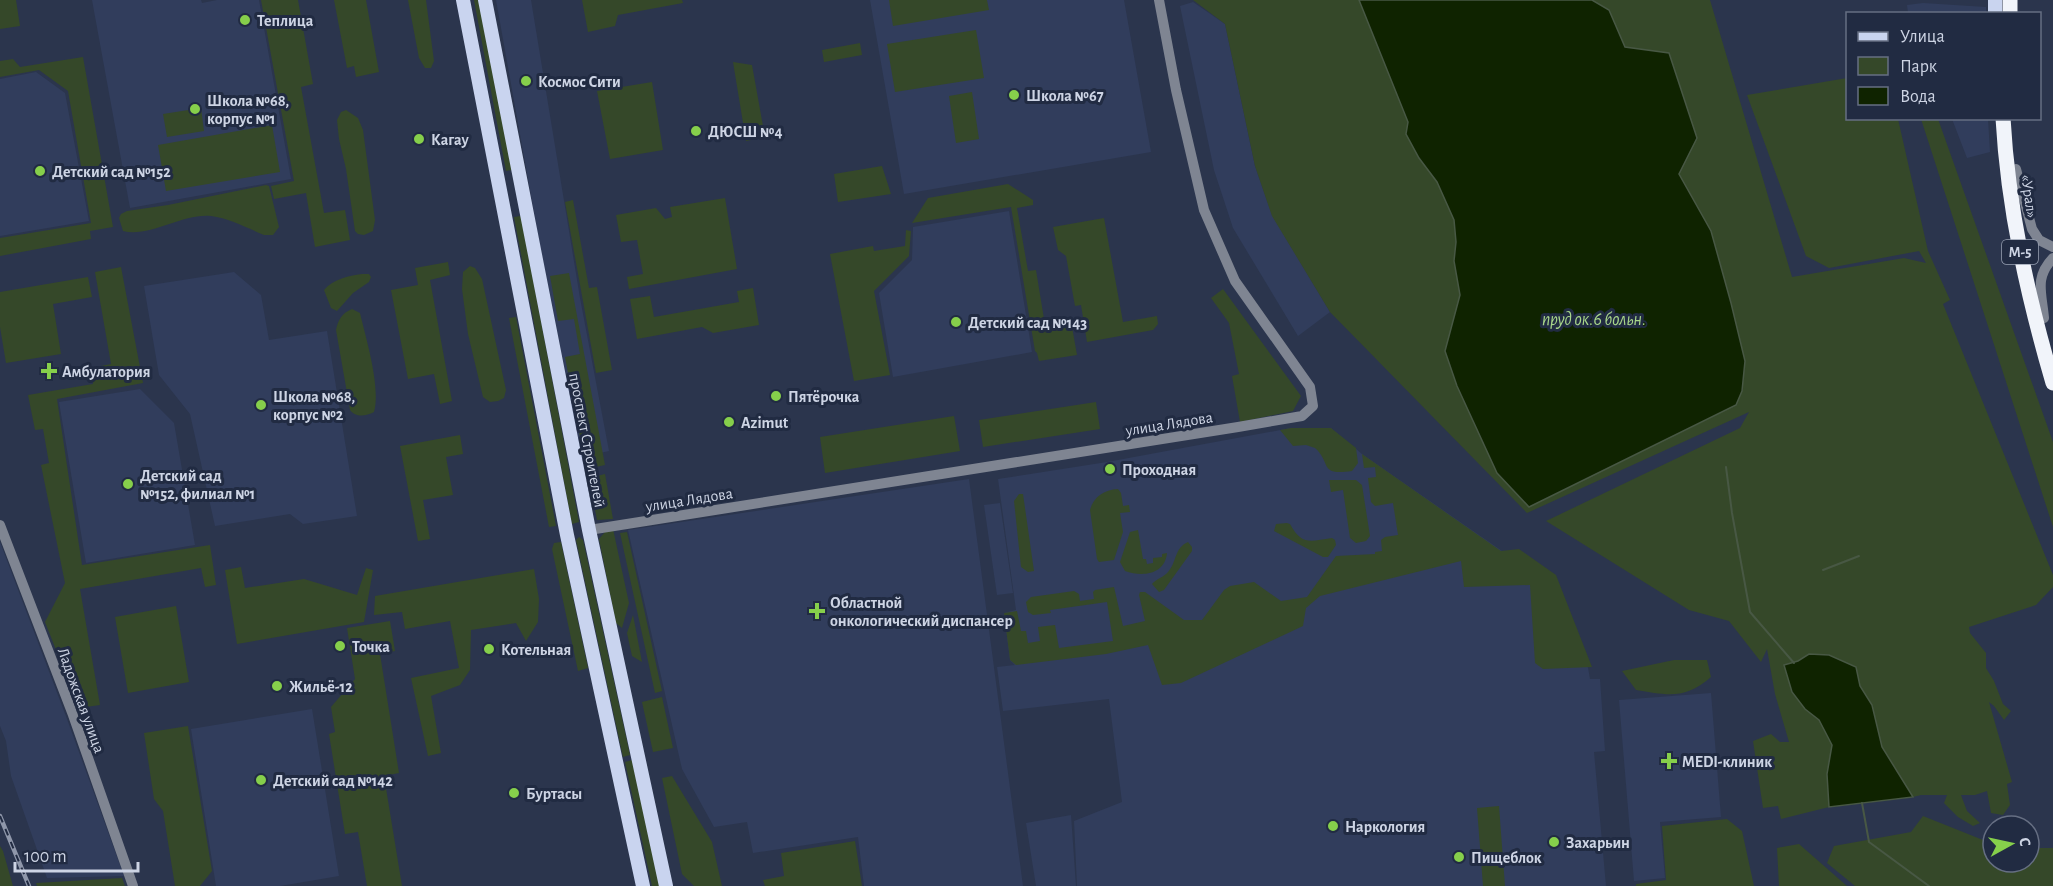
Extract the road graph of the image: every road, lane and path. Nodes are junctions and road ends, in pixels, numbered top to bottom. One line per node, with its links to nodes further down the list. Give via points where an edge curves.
1 (463, 0): 17 (main road, via 567,535)
2 (485, 0): 15 (main road, проспект Строителей)
3 (1159, 0): 15 (street, улица Лядова, via 1204,210 1235,281 1310,387 1313,406 1302,416 1270,422)
4 (1997, 120): 13 (main road, via 2019,279)
5 (2003, 120): 12 (highway, «Урал» / М-5, via 2020,254)
6 (2012, 120): 7 (highway, «Урал» / М-5)
7 (2016, 169): 8 (street, via 2031,229 2038,240); 10 (highway, «Урал» / М-5)
8 (2053, 247)
9 (2053, 258): 10 (street, via 2041,277)
10 (2044, 318): 11 (highway, «Урал» / М-5)
11 (2053, 350)
12 (2053, 383)
13 (2053, 391)
14 (0, 525): 16 (street, Ладожская улица)
15 (589, 530): 18 (main road, проспект Строителей)
16 (133, 886)
17 (643, 886)
18 (666, 886)

